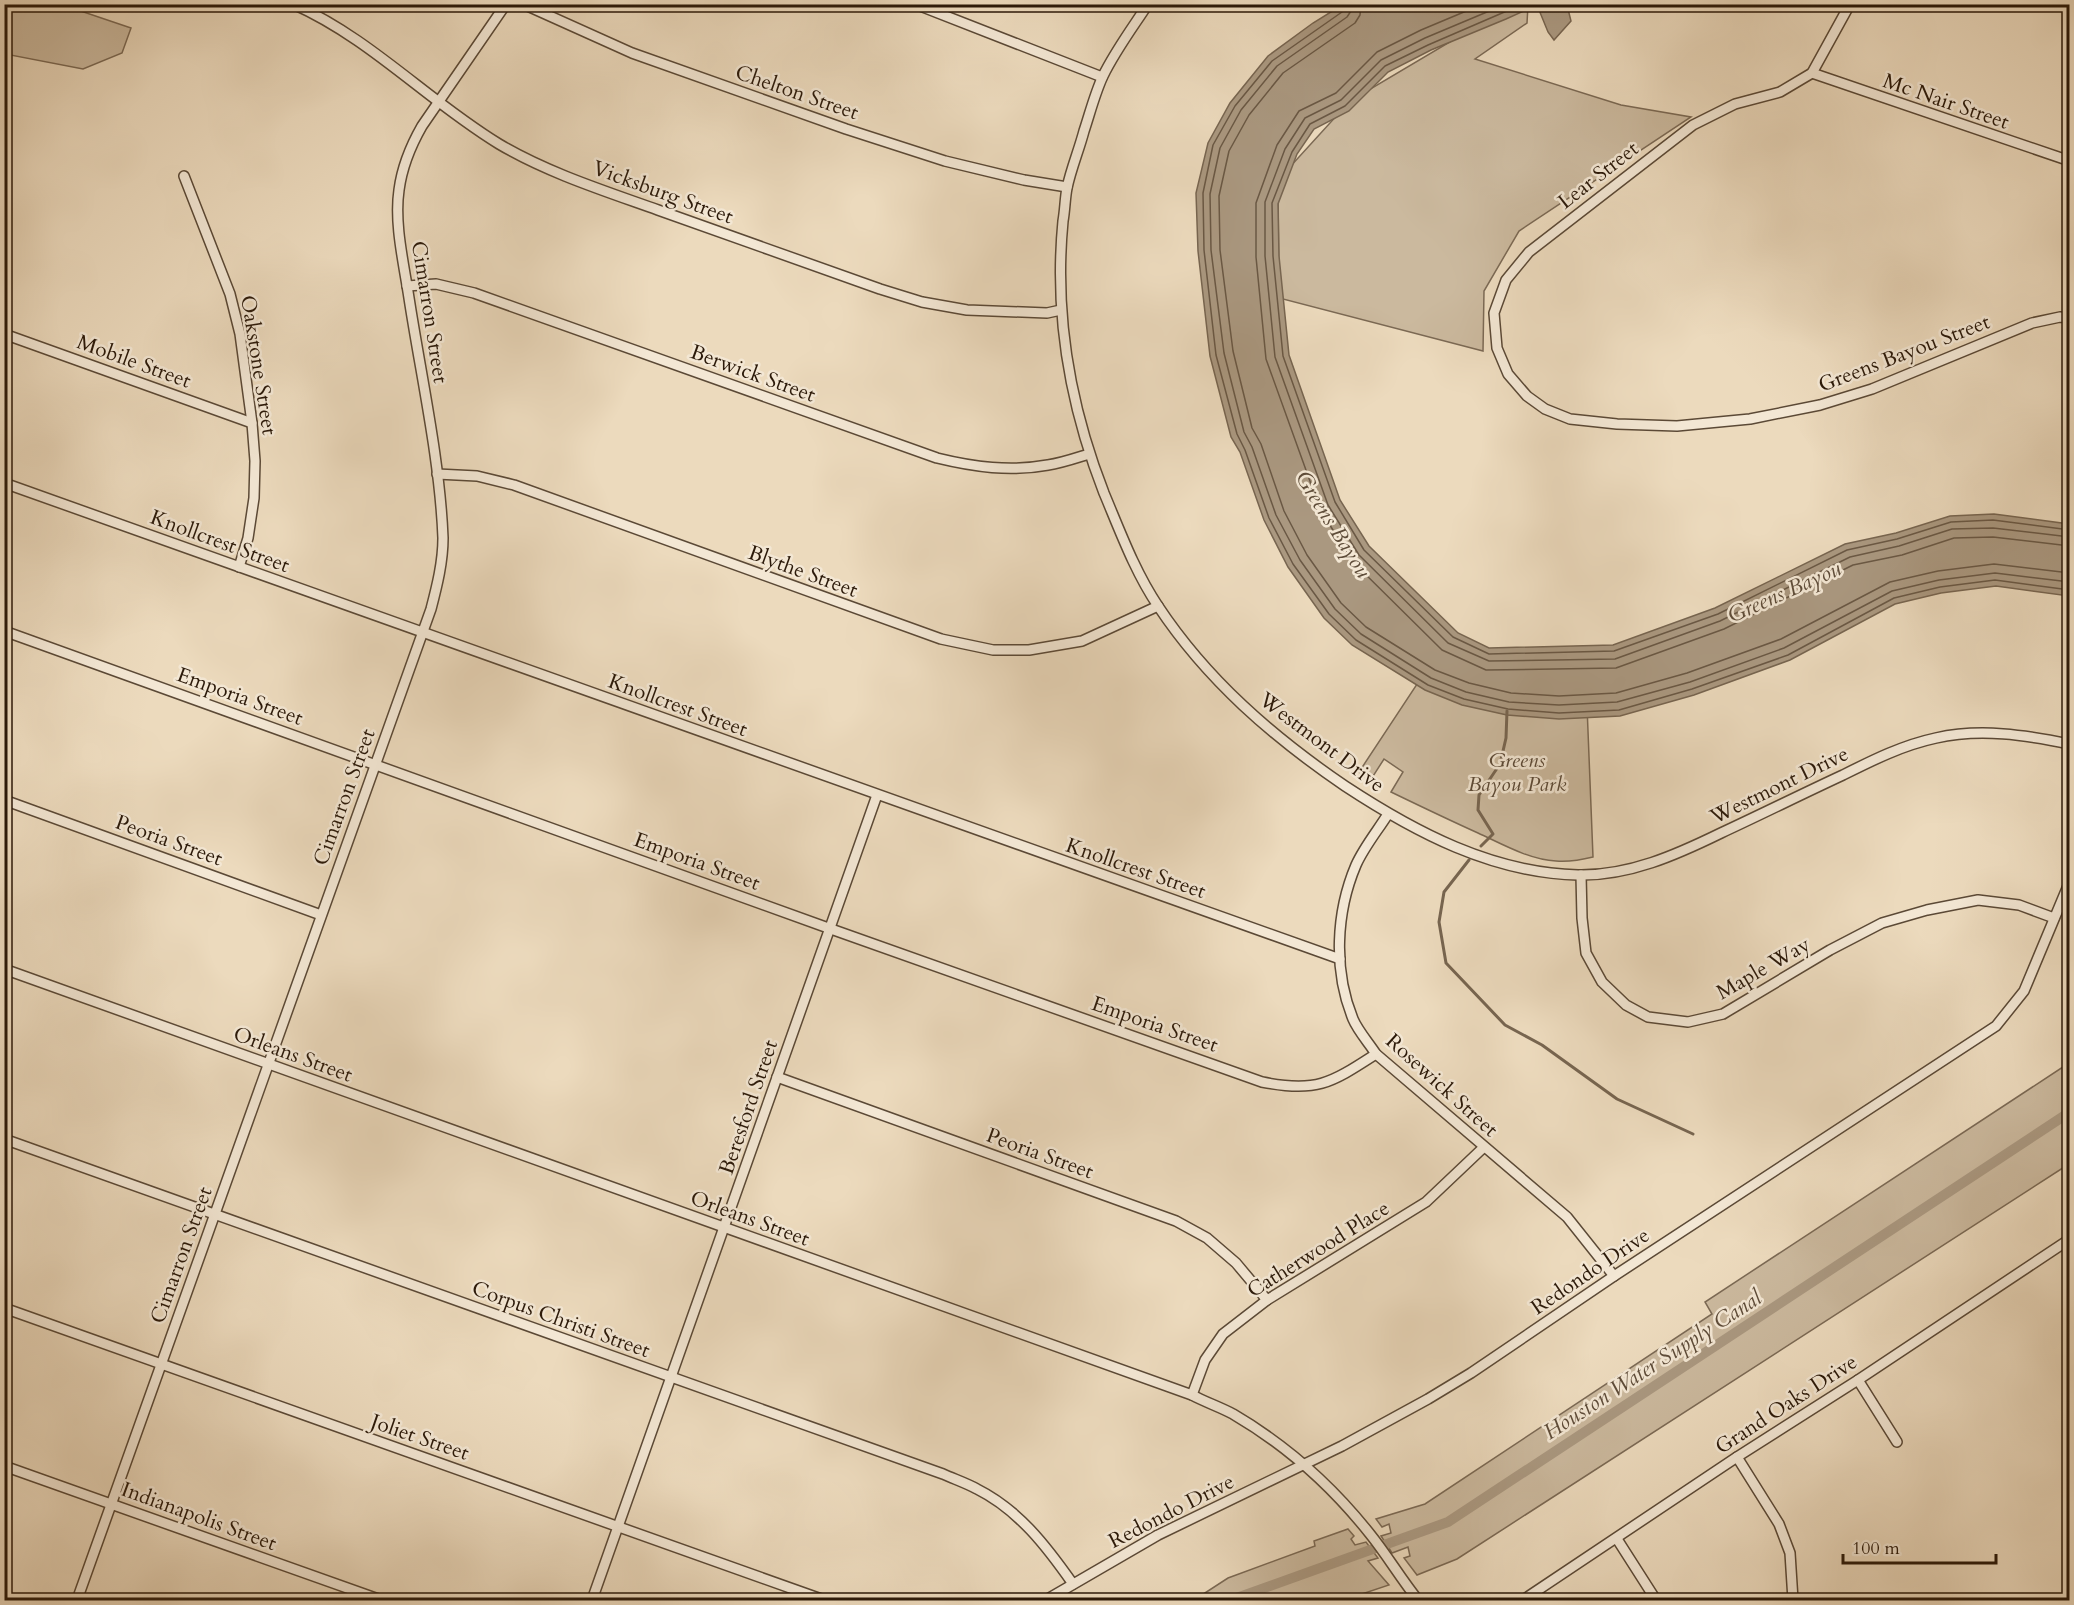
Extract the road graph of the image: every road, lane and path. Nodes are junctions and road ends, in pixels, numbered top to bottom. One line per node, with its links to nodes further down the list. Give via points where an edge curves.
1 (293, 4): 9 (street, Vicksburg Street, via 355,38)
2 (506, 4): 9 (street, Cimarron Street)
3 (523, 4): 12 (street, Chelton Street, via 632,53 846,129 945,160)
4 (915, 4): 8 (street)
5 (1148, 4): 8 (street, Westmont Drive)
6 (1850, 4): 7 (street)
7 (1812, 73): 10 (street, Mc Nair Street); 17 (street, Lear Street, via 1780,92 1735,104 1693,125 1529,252 1506,280 1494,313 1497,348 1508,374 1527,396)
8 (1102, 77): 12 (street, Westmont Drive)
9 (439, 101): 13 (street, Cimarron Street, via 412,144 398,192); 14 (street, Vicksburg Street, via 500,144 549,169 880,289 967,310)
10 (2070, 161)
11 (184, 176): 18 (street, Oakstone Street, via 231,294)
12 (1067, 187): 14 (street, Westmont Drive, via 1060,250)
13 (407, 286): 19 (street, Berwick Street, via 436,284 474,293 937,458 972,467 1050,465); 20 (street, Cimarron Street)
14 (1060, 310): 19 (street, Westmont Drive, via 1074,401)
15 (2070, 318): 17 (street, Greens Bayou Street, via 2032,323 1872,389 1808,408 1750,419 1677,426)
16 (4, 334): 18 (street, Mobile Street)
17 (1570, 419)
18 (252, 423): 22 (street, Oakstone Street, via 254,498)
19 (1089, 454): 23 (street, Westmont Drive, via 1132,560)
20 (437, 474): 23 (street, Blythe Street, via 477,476 514,485 941,639 993,650 1029,650 1082,641); 25 (street, Cimarron Street, via 440,575)
21 (4, 483): 22 (street, Knollcrest Street)
22 (239, 567): 25 (street, Knollcrest Street)
23 (1158, 606): 30 (street, Westmont Drive, via 1204,666 1247,710 1280,739)
24 (4, 631): 27 (street, Emporia Street)
25 (423, 632): 27 (street, Cimarron Street); 28 (street, Knollcrest Street)
26 (2070, 744): 31 (street, Westmont Drive, via 2032,736 1984,733 1938,737 1898,749 1672,856 1632,869)
27 (376, 764): 33 (street, Cimarron Street); 35 (street, Emporia Street)
28 (877, 795): 35 (street, Beresford Street); 36 (street, Knollcrest Street)
29 (4, 800): 33 (street, Peoria Street)
30 (1388, 814): 31 (street, Westmont Drive, via 1486,859 1530,871); 36 (street, Rosewick Street, via 1357,863 1344,898)
31 (1581, 875): 34 (street, Maple Way, via 1586,953 1602,982 1626,1005 1648,1017 1688,1022 1723,1014 1882,923 1927,910 1978,900 2019,905)
32 (2070, 881): 34 (street, Redondo Drive)
33 (321, 915): 39 (street, Cimarron Street)
34 (2054, 918): 46 (street, Redondo Drive, via 2024,991 1996,1026)
35 (831, 929): 38 (street, Emporia Street, via 1262,1082 1317,1086 1340,1077); 40 (street, Beresford Street)
36 (1340, 959): 38 (street, Rosewick Street, via 1354,1020)
37 (4, 969): 39 (street, Orleans Street)
38 (1376, 1054): 42 (street, Rosewick Street)
39 (268, 1064): 43 (street, Cimarron Street); 44 (street, Orleans Street)
40 (777, 1077): 44 (street, Beresford Street); 47 (street, Peoria Street, via 1176,1221 1207,1238 1236,1263)
41 (4, 1139): 43 (street, Corpus Christi Street)
42 (1484, 1147): 46 (street, Rosewick Street, via 1567,1217); 47 (street, Catherwood Place, via 1426,1202)
43 (215, 1215): 49 (street, Cimarron Street); 50 (street, Corpus Christi Street)
44 (725, 1228): 50 (street, Beresford Street); 52 (street, Orleans Street)
45 (2070, 1239): 51 (street, Grand Oaks Drive)
46 (1614, 1276): 55 (street, Redondo Drive, via 1428,1399)
47 (1267, 1300): 52 (street, Catherwood Place, via 1223,1334 1206,1360)
48 (4, 1308): 49 (street, Joliet Street)
49 (162, 1364): 57 (street, Cimarron Street); 58 (street, Joliet Street)
50 (671, 1377): 58 (street, Beresford Street); 60 (street, Corpus Christi Street, via 978,1489 1013,1513 1047,1546)
51 (1858, 1380): 53 (street); 54 (street, Grand Oaks Drive)
52 (1192, 1395): 55 (street, Orleans Street, via 1232,1413)
53 (1897, 1442)
54 (1737, 1457): 59 (street, Grand Oaks Drive); 69 (street, via 1779,1524 1790,1553)
55 (1303, 1464): 60 (street, Redondo Drive, via 1158,1535); 66 (street, Orleans Street, via 1337,1495)
56 (4, 1466): 57 (street, Indianapolis Street)
57 (111, 1504): 61 (street, Cimarron Street); 62 (street, Indianapolis Street)
58 (619, 1526): 63 (street, Beresford Street); 64 (street, Joliet Street)
59 (1617, 1539): 67 (street, Grand Oaks Drive); 68 (street)
60 (1073, 1584): 65 (street, Redondo Drive)
61 (77, 1600)
62 (381, 1600)
63 (592, 1600)
64 (824, 1600)
65 (1046, 1600)
66 (1418, 1600)
67 (1523, 1600)
68 (1656, 1600)
69 (1793, 1600)

